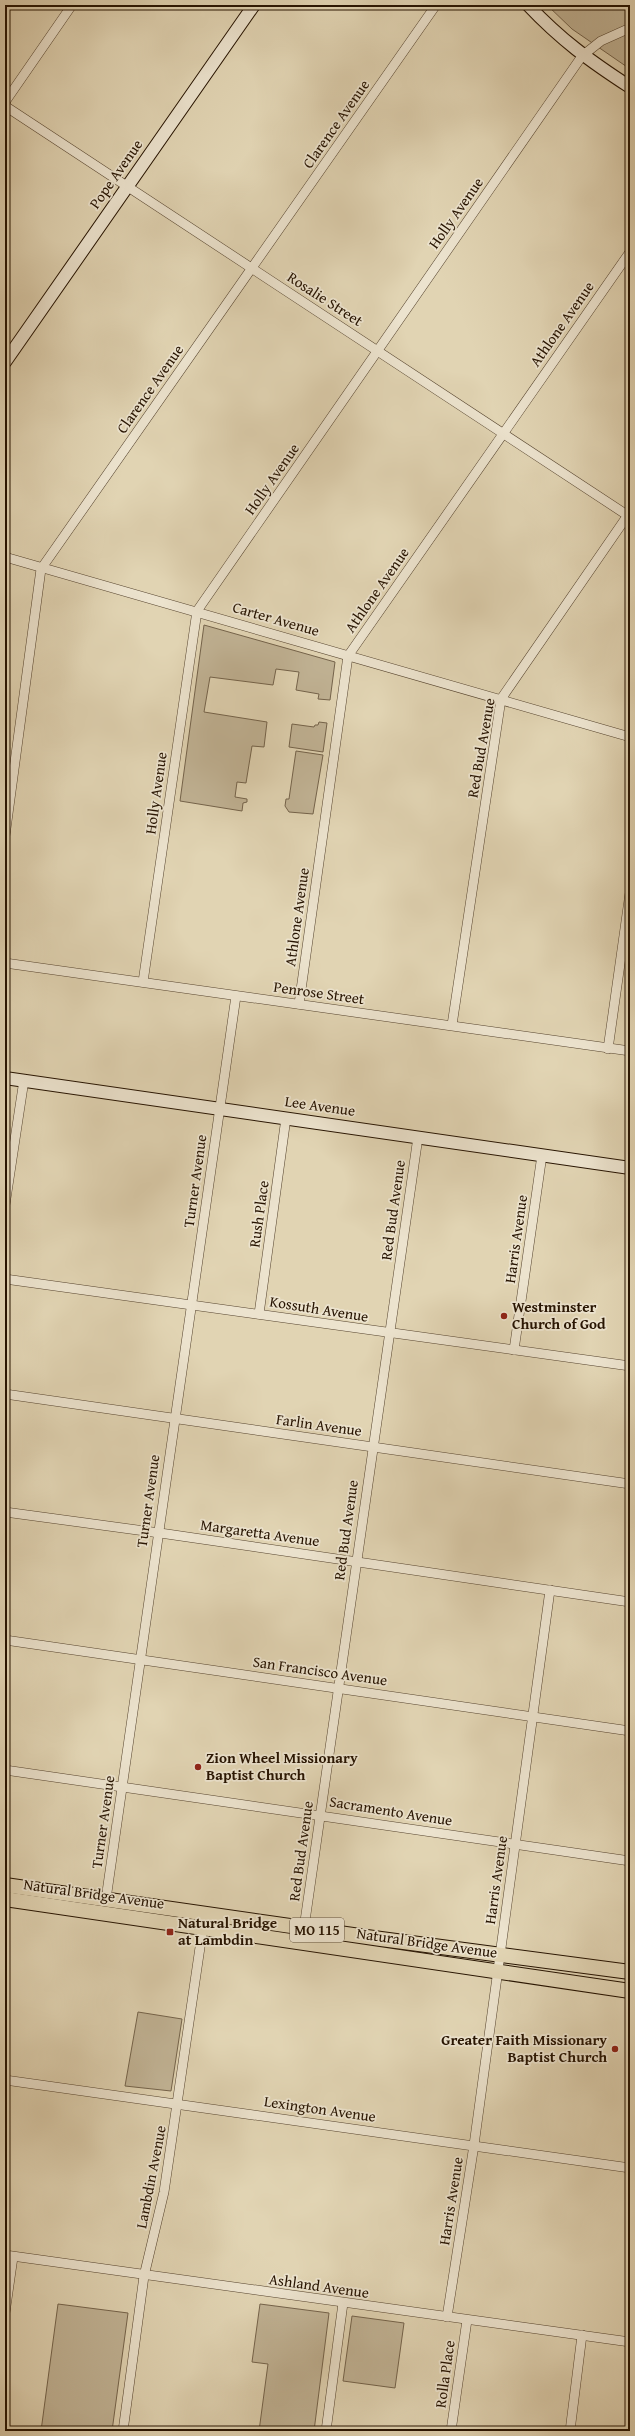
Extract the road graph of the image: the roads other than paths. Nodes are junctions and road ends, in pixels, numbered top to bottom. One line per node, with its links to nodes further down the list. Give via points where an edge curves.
1 (72, 5): 10 (street)
2 (254, 5): 12 (street, Pope Avenue)
3 (436, 5): 14 (street, Clarence Avenue)
4 (528, 5): 8 (street)
5 (627, 5): 6 (street)
6 (630, 6)
7 (630, 28): 8 (street, Holly Avenue, via 601,41)
8 (582, 56): 9 (street); 15 (street, Holly Avenue)
9 (630, 87)
10 (5, 102)
11 (5, 106): 12 (street, Rosalie Street)
12 (127, 187): 14 (street, Rosalie Street); 16 (street, Pope Avenue)
13 (630, 252): 17 (street, Athlone Avenue)
14 (252, 269): 15 (street, Rosalie Street); 20 (street, Clarence Avenue)
15 (378, 350): 17 (street, Rosalie Street); 21 (street, Holly Avenue)
16 (5, 362)
17 (503, 433): 18 (street, Rosalie Street); 22 (street, Athlone Avenue)
18 (629, 515): 23 (street, Red Bud Avenue)
19 (5, 557): 20 (street, Carter Avenue)
20 (40, 569): 21 (street, Carter Avenue); 25 (street, Clarence Avenue)
21 (198, 611): 22 (street, Carter Avenue); 28 (street, Holly Avenue)
22 (348, 656): 23 (street, Carter Avenue); 30 (street, Athlone Avenue)
23 (501, 699): 24 (street, Carter Avenue); 31 (street, Red Bud Avenue)
24 (630, 737)
25 (5, 836)
26 (630, 899): 32 (street)
27 (5, 963): 28 (street, Penrose Street)
28 (142, 982): 29 (street, Penrose Street)
29 (236, 996): 30 (street, Penrose Street); 36 (street)
30 (299, 1004): 31 (street, Penrose Street)
31 (452, 1025): 32 (street, Penrose Street)
32 (608, 1048): 33 (street, Penrose Street)
33 (630, 1052)
34 (5, 1078): 35 (street, Lee Avenue)
35 (24, 1080): 36 (street, Lee Avenue); 41 (street)
36 (220, 1108): 37 (street, Lee Avenue); 43 (street, Turner Avenue)
37 (286, 1118): 38 (street, Lee Avenue); 44 (street, Rush Place)
38 (418, 1137): 39 (street, Lee Avenue); 45 (street, Red Bud Avenue)
39 (542, 1156): 40 (street, Lee Avenue); 46 (street, Harris Avenue)
40 (630, 1168)
41 (5, 1204)
42 (5, 1279): 43 (street, Kossuth Avenue)
43 (191, 1305): 44 (street, Kossuth Avenue); 49 (street, Turner Avenue)
44 (259, 1314): 45 (street, Kossuth Avenue)
45 (389, 1334): 46 (street, Kossuth Avenue); 50 (street, Red Bud Avenue)
46 (514, 1350): 47 (street, Kossuth Avenue)
47 (630, 1366)
48 (5, 1394): 49 (street, Farlin Avenue)
49 (174, 1418): 50 (street, Farlin Avenue); 53 (street, Turner Avenue)
50 (372, 1447): 51 (street, Farlin Avenue); 54 (street, Red Bud Avenue)
51 (630, 1484)
52 (5, 1512): 53 (street, Margaretta Avenue)
53 (158, 1532): 54 (street, Margaretta Avenue); 58 (street, Turner Avenue)
54 (355, 1562): 55 (street, Margaretta Avenue); 59 (street, Red Bud Avenue)
55 (550, 1590): 56 (street, Margaretta Avenue); 60 (street, Harris Avenue)
56 (630, 1602)
57 (5, 1640): 58 (street, San Francisco Avenue)
58 (140, 1660): 59 (street, San Francisco Avenue); 63 (street, Turner Avenue)
59 (338, 1688): 60 (street, San Francisco Avenue); 64 (street, Red Bud Avenue)
60 (533, 1716): 61 (street, San Francisco Avenue); 65 (street, Harris Avenue)
61 (630, 1731)
62 (5, 1770): 63 (street, Sacramento Avenue)
63 (122, 1787): 64 (street, Sacramento Avenue); 69 (street, Turner Avenue)
64 (320, 1815): 65 (street, Sacramento Avenue); 71 (street, Red Bud Avenue)
65 (515, 1844): 66 (street, Sacramento Avenue); 72 (street, Harris Avenue)
66 (630, 1861)
67 (5, 1885): 69 (main road, Natural Bridge Avenue / MO 115)
68 (5, 1899): 70 (main road, Natural Bridge Avenue)
69 (106, 1899): 71 (main road, Natural Bridge Avenue / MO 115)
70 (203, 1927): 73 (main road, Natural Bridge Avenue); 79 (street, Lambdin Avenue)
71 (304, 1928): 72 (main road, Natural Bridge Avenue / MO 115)
72 (499, 1954): 73 (street, Harris Avenue); 74 (main road, Natural Bridge Avenue / MO 115)
73 (497, 1970): 76 (main road, Natural Bridge Avenue); 80 (street, Harris Avenue)
74 (630, 1972)
75 (630, 1982): 76 (main road, via 614,1980)
76 (580, 1983): 77 (main road, Natural Bridge Avenue)
77 (630, 1991)
78 (5, 2080): 79 (street, Lexington Avenue)
79 (178, 2104): 80 (street, Lexington Avenue); 83 (street, Lambdin Avenue, via 164,2192)
80 (474, 2145): 81 (street, Lexington Avenue); 86 (street, Harris Avenue)
81 (630, 2168)
82 (9, 2256): 83 (street, Ashland Avenue); 85 (street)
83 (144, 2276): 84 (street, Ashland Avenue); 90 (street, Lambdin Avenue)
84 (343, 2303): 86 (street, Ashland Avenue); 91 (street)
85 (5, 2313)
86 (447, 2317): 87 (street, Ashland Avenue)
87 (467, 2320): 88 (street, Ashland Avenue); 92 (street, Rolla Place)
88 (582, 2335): 89 (street, Ashland Avenue); 93 (street)
89 (630, 2342)
90 (123, 2431)
91 (326, 2431)
92 (452, 2431)
93 (570, 2431)

